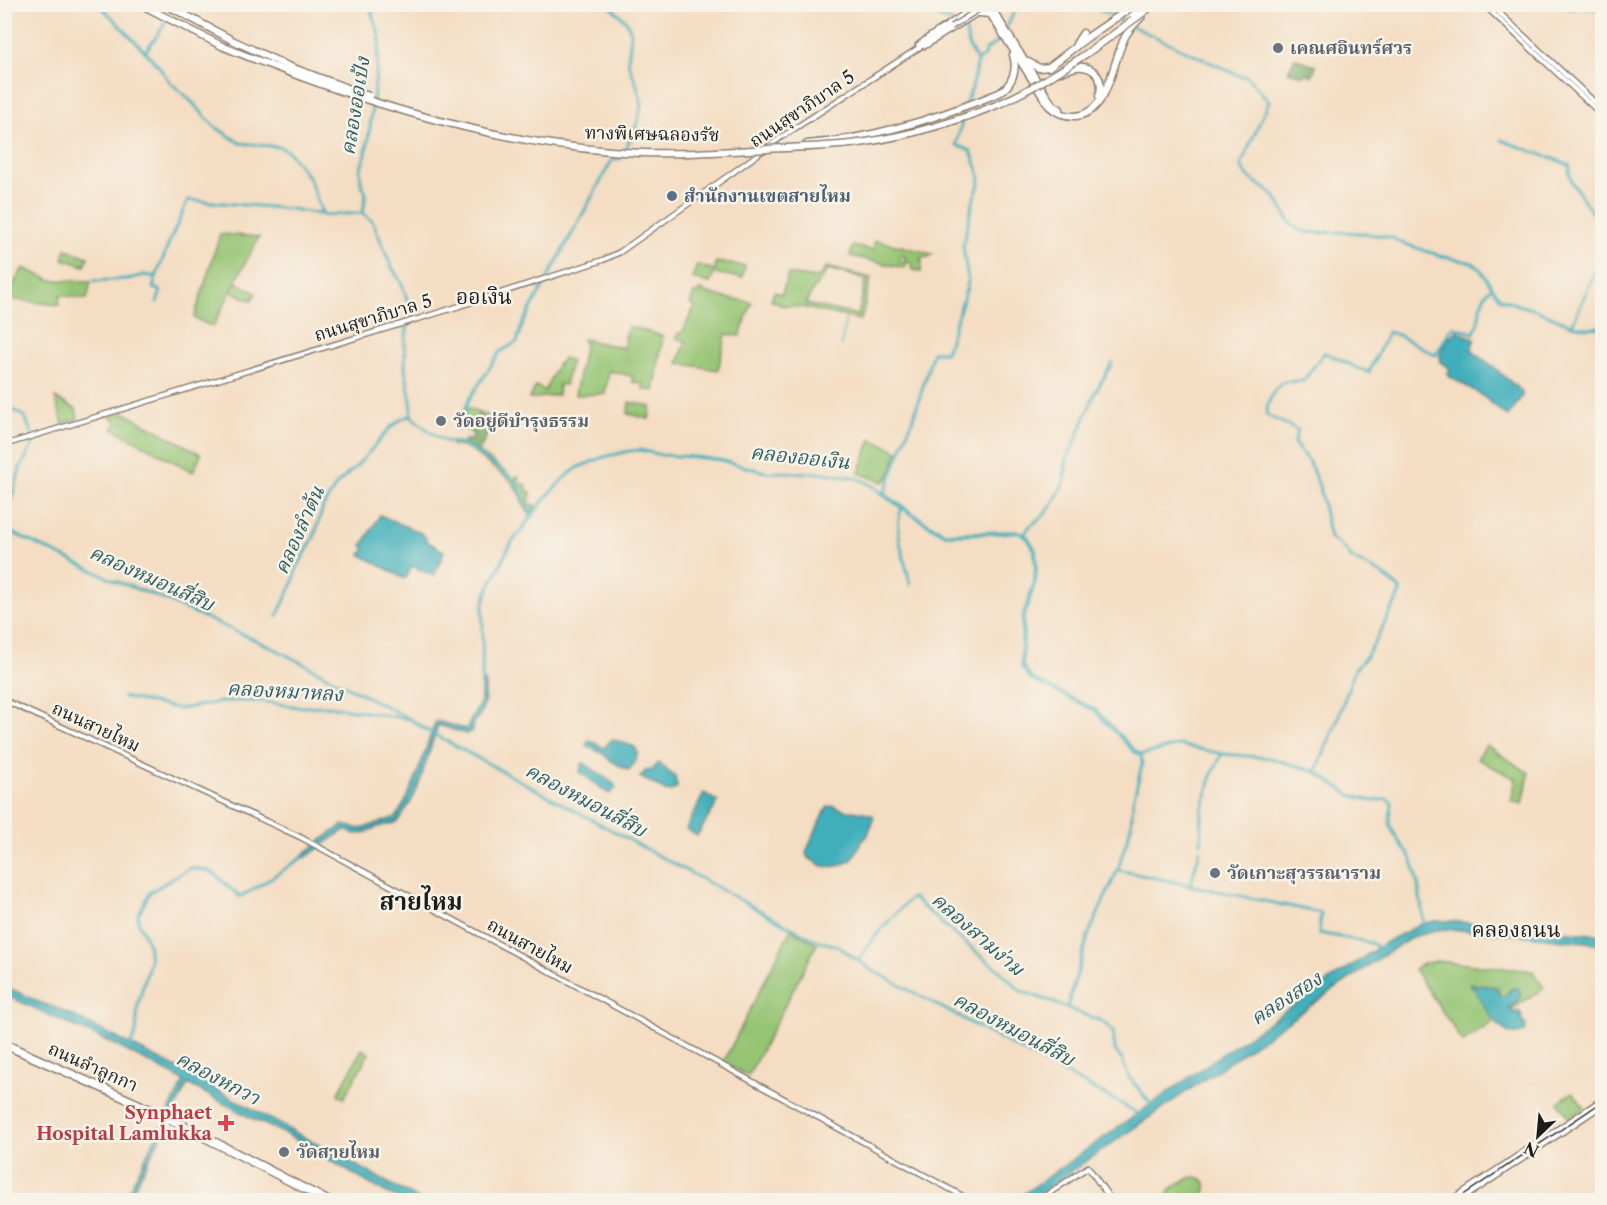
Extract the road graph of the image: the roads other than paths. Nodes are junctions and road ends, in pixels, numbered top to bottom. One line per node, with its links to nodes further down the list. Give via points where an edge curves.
1 (140, 4): 13 (highway, ทางพิเศษฉลองรัช, bridge, via 222,46 327,87 497,135 611,151 710,152 865,142 979,111)
2 (165, 4): 16 (highway, ทางพิเศษฉลองรัช, bridge, via 306,73 395,105 480,128 555,142 636,150)
3 (1136, 4): 11 (highway, via 1084,36 1044,68 1033,66)
4 (1483, 4): 15 (main road)
5 (1490, 4): 14 (main road)
6 (1150, 5): 10 (highway, bridge, via 1127,33 1103,96 1084,114 1065,115 1049,106); 13 (highway, ทางพิเศษฉลองรัช, bridge); 16 (highway, ทางพิเศษฉลองรัช, bridge, via 1039,79 995,101 904,132)
7 (990, 7): 8 (highway); 9 (main road, ถนนสุขาภิบาล 5, bridge); 10 (highway)
8 (978, 9): 9 (main road, ถนนสุขาภิบาล 5); 12 (main road, ถนนสุขาภิบาล 5, via 959,26)
9 (951, 24): 12 (main road, ถนนสุขาภิบาล 5)
10 (1009, 42): 11 (highway); 16 (highway, via 1016,65 1012,79 999,93 907,126)
11 (1019, 53): 13 (highway, bridge, via 1053,105 1064,112 1089,108 1097,100 1100,78 1093,71 1081,67)
12 (909, 54): 17 (main road, ถนนสุขาภิบาล 5, via 603,260)
13 (1055, 74)
14 (1602, 109)
15 (1602, 115)
16 (821, 143)
17 (4, 445)
18 (4, 699): 26 (main road, ถนนสายไหม, via 320,848)
19 (7, 1045): 23 (main road, ถนนลำลูกกา, via 163,1115)
20 (1602, 1100): 22 (main road)
21 (1602, 1105): 22 (main road)
22 (1592, 1110): 29 (main road); 30 (main road)
23 (270, 1171): 24 (main road, ถนนลำลูกกา); 25 (main road, ถนนลำลูกกา)
24 (323, 1200)
25 (330, 1200)
26 (970, 1200)
27 (1039, 1200): 28 (main road, via 1088,1167)
28 (1111, 1200)
29 (1452, 1200)
30 (1460, 1200)

